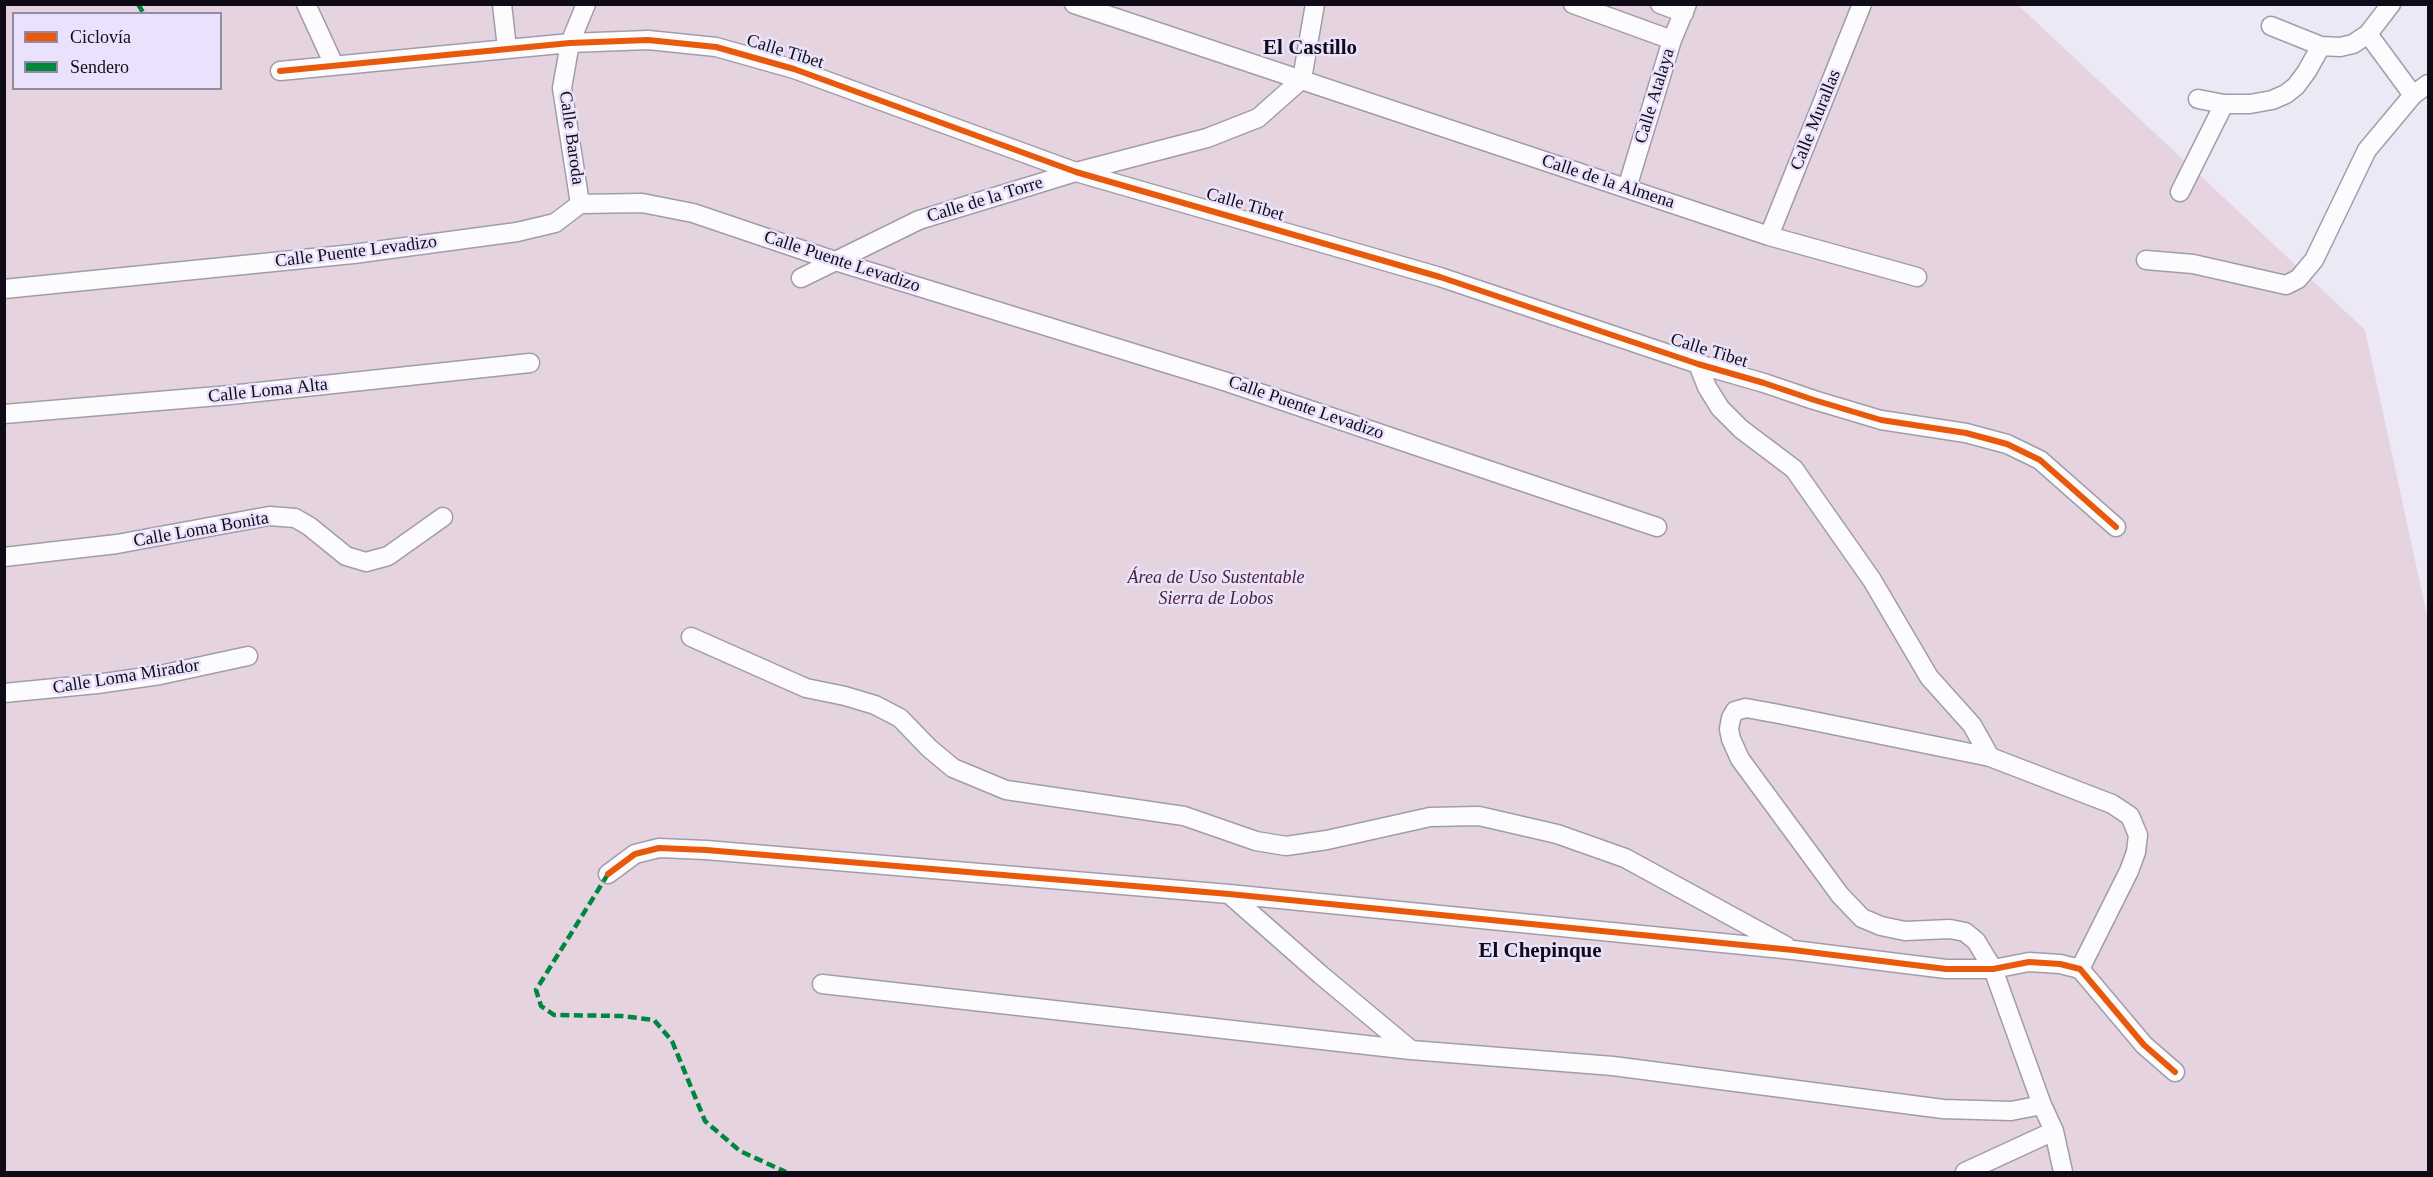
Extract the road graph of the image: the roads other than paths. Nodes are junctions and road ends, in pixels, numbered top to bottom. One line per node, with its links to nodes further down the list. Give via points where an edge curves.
1 (306, 4): 17 (street)
2 (502, 4): 16 (street)
3 (586, 4): 14 (street, Calle Baroda)
4 (1074, 4): 19 (street, Calle de la Almena)
5 (1316, 4): 19 (street)
6 (1573, 4): 13 (street)
7 (1660, 4): 10 (street)
8 (1862, 4): 28 (street, Calle Murallas)
9 (2391, 4): 12 (street)
10 (1685, 9): 13 (street, Calle Atalaya)
11 (2271, 26): 15 (street)
12 (2368, 34): 15 (street, via 2353,44); 21 (street)
13 (1672, 40): 25 (street, Calle Atalaya)
14 (570, 43): 16 (street, Calle Tibet); 24 (street, Calle Tibet, via 648,40 716,47 794,69); 27 (street, Calle Baroda, via 562,88)
15 (2321, 46): 23 (street, via 2307,71 2286,94 2250,104)
16 (507, 48): 17 (street, Calle Tibet)
17 (334, 65): 18 (street, Calle Tibet)
18 (280, 71)
19 (1302, 80): 24 (street, Calle de la Torre, via 1258,118 1207,138); 25 (street, Calle de la Almena)
20 (2428, 84): 21 (street)
21 (2413, 95): 29 (street, via 2367,150 2313,260 2298,279 2286,285 2193,264)
22 (2198, 99): 23 (street)
23 (2224, 104): 26 (street)
24 (1076, 172): 30 (street, Calle de la Torre, via 919,220); 35 (street, Calle Tibet, via 1440,277)
25 (1627, 188): 28 (street, Calle de la Almena)
26 (2180, 192)
27 (580, 204): 30 (street, Calle Puente Levadizo, via 642,203 693,213); 33 (street, Calle Puente Levadizo, via 555,223 517,232 353,254)
28 (1769, 236): 31 (street, Calle de la Almena)
29 (2146, 260)
30 (835, 261): 32 (street, Calle de la Torre); 38 (street, Calle Puente Levadizo, via 1227,382)
31 (1917, 277)
32 (801, 278)
33 (4, 289)
34 (530, 363): 36 (street, Calle Loma Alta)
35 (1698, 364): 39 (street, Calle Tibet, via 1881,420 1966,433 2007,444 2040,460); 44 (street, via 1720,408 1794,470 1872,580 1929,677 1972,724)
36 (4, 414)
37 (444, 518): 40 (street, Calle Loma Bonita, via 388,556 366,562 346,556 295,518 269,516 117,544)
38 (1657, 527)
39 (2116, 527)
40 (4, 557)
41 (691, 638): 47 (street, via 806,688 875,705 900,718 953,768 1006,790 1184,816 1256,841 1286,846 1430,817 1479,816 1557,834 1625,858)
42 (248, 656): 43 (street, Calle Loma Mirador, via 160,675)
43 (4, 693)
44 (1990, 756): 48 (street, via 1746,708 1735,711 1729,729 1740,759 1840,895 1862,918 1905,931 1965,932 1976,941); 49 (street, via 2112,804 2130,816 2138,835 2136,852)
45 (608, 873): 46 (street, via 634,854 660,848)
46 (1229, 894): 47 (street); 51 (street)
47 (1793, 950): 48 (street, via 1946,969)
48 (1992, 969): 49 (street, via 2029,962); 53 (street)
49 (2080, 969): 52 (street, via 2144,1045)
50 (822, 984): 51 (street)
51 (1411, 1050): 53 (street, via 1613,1066 1943,1109 2011,1111)
52 (2175, 1072)
53 (2042, 1105): 54 (street)
54 (2054, 1131): 55 (street); 56 (street)
55 (1965, 1173)
56 (2063, 1173)

